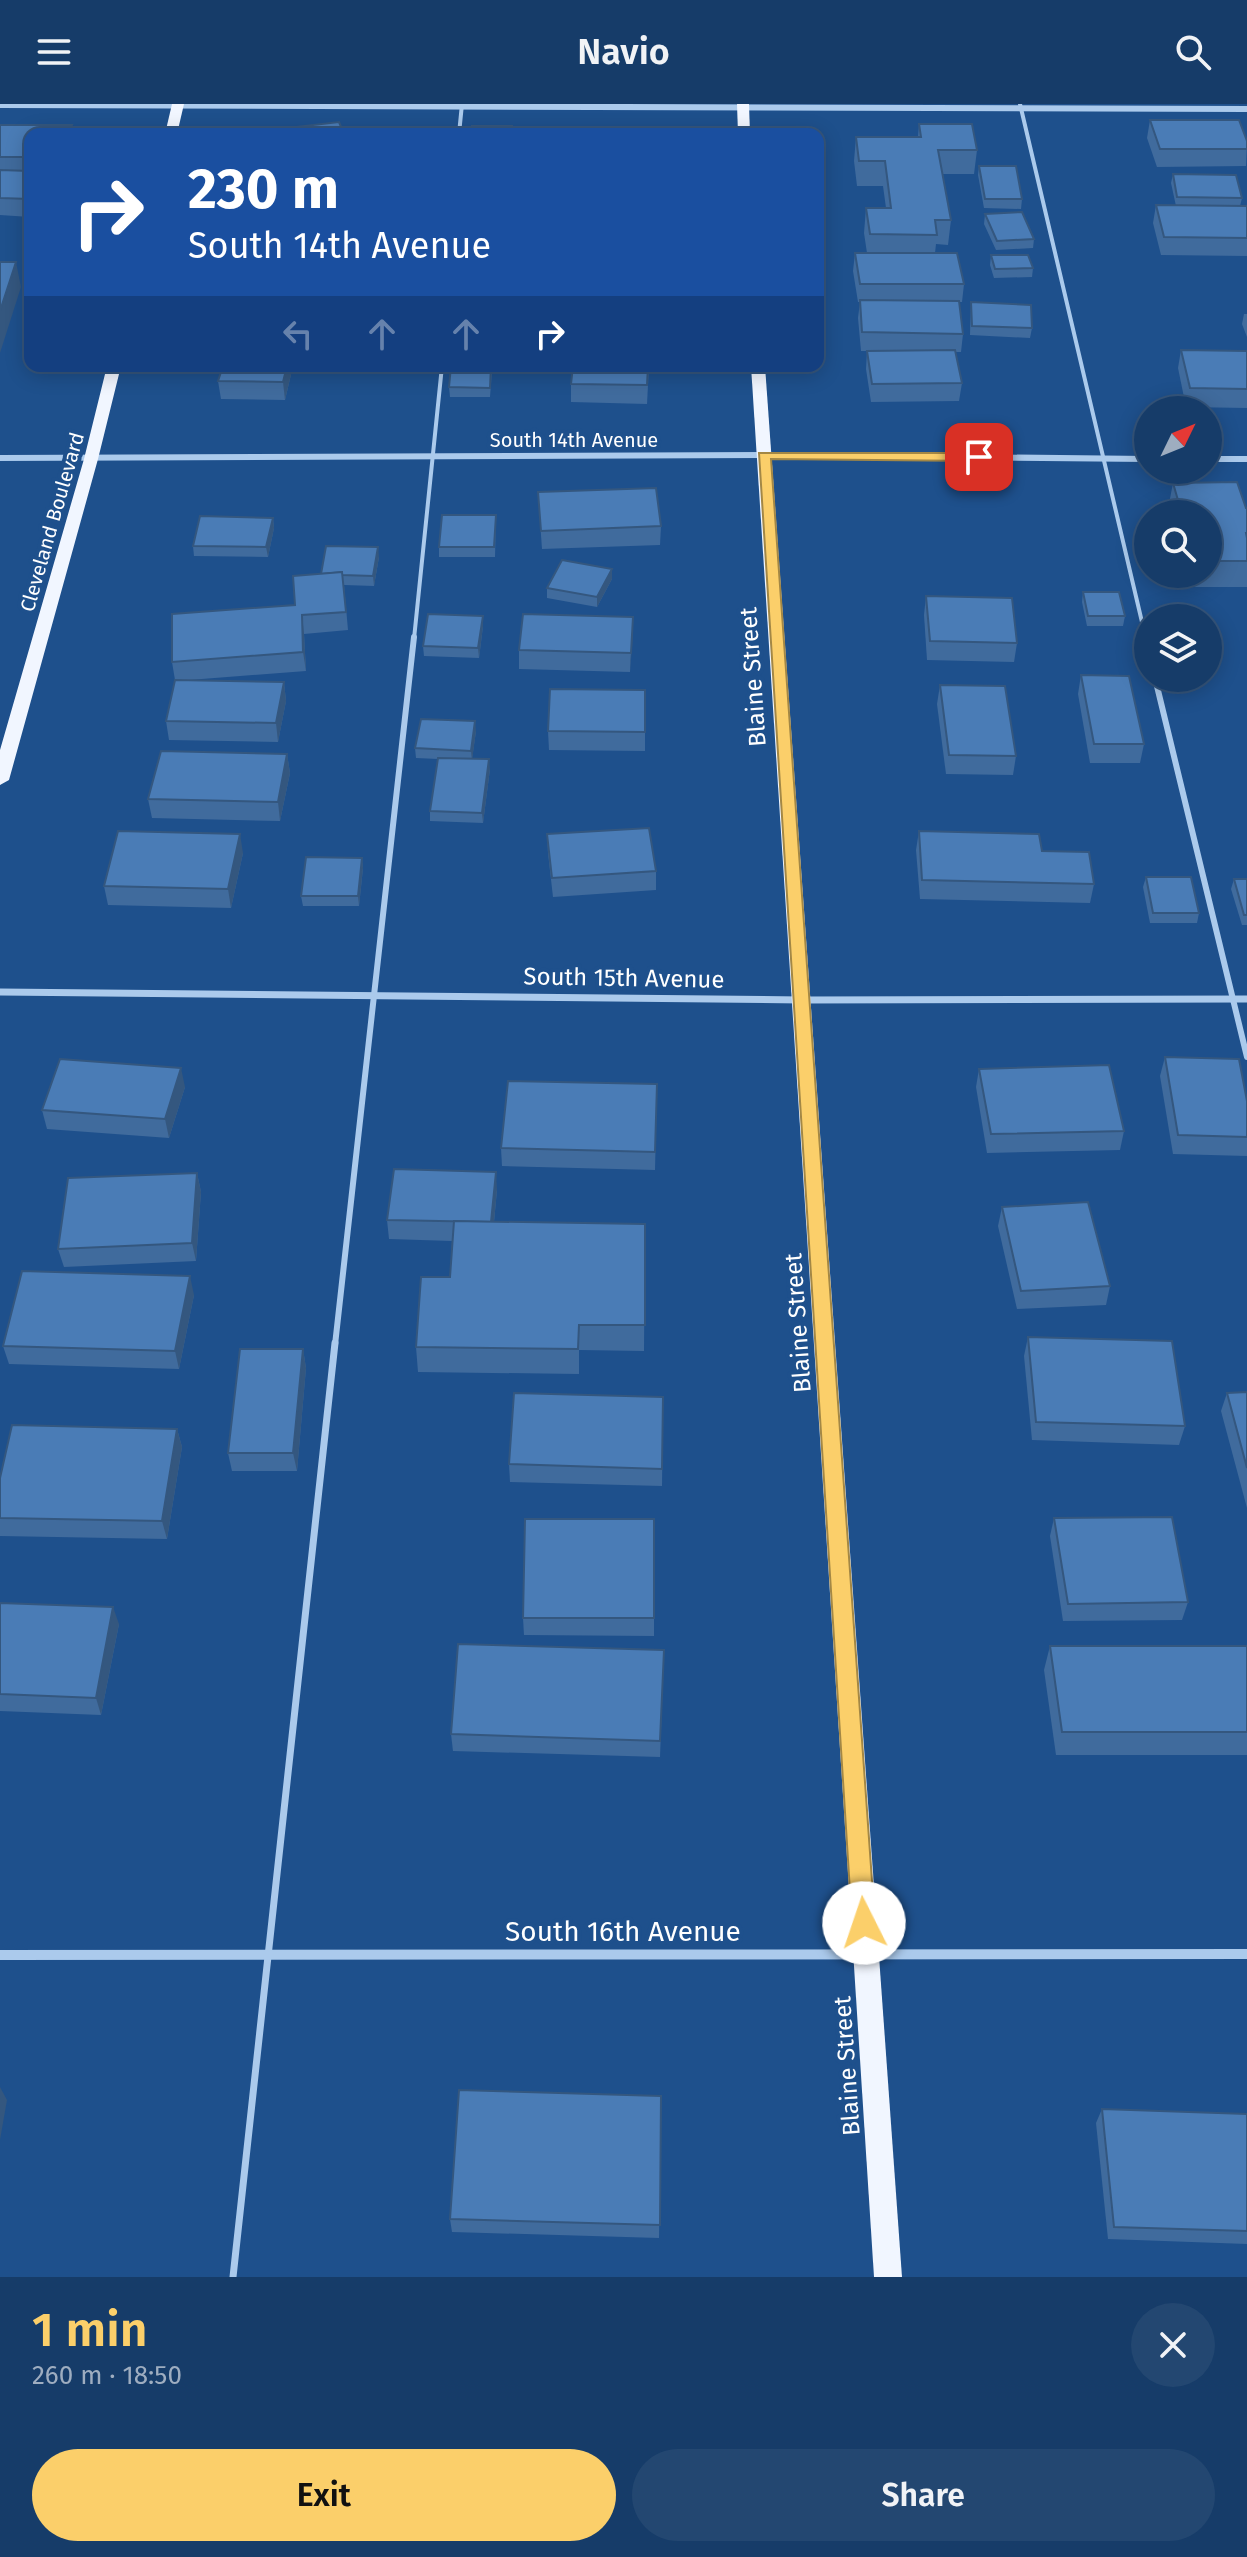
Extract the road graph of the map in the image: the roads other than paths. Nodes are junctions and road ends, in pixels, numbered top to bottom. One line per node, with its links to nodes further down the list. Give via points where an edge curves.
1 (0, 105): 2 (street)
2 (178, 105): 3 (street); 7 (main road)
3 (462, 105): 4 (street); 8 (lane)
4 (743, 106): 5 (street); 9 (main road)
5 (1020, 106): 6 (street); 16 (lane)
6 (1247, 109)
7 (172, 128)
8 (460, 128)
9 (744, 128)
10 (113, 372): 17 (main road, Cleveland Boulevard)
11 (442, 372): 14 (lane)
12 (758, 372): 13 (main road, Blaine Street)
13 (764, 455): 14 (street, South 14th Avenue); 16 (street, South 14th Avenue); 28 (main road, Blaine Street)
14 (435, 457): 17 (street, South 14th Avenue); 25 (lane)
15 (0, 458): 17 (street, South 14th Avenue)
16 (1102, 458): 18 (street, South 14th Avenue); 21 (lane)
17 (91, 459): 23 (main road, Cleveland Boulevard)
18 (1134, 459)
19 (1222, 459): 20 (street)
20 (1247, 459)
21 (1138, 604)
22 (1158, 692): 26 (lane)
23 (0, 780)
24 (0, 992): 25 (street, South 15th Avenue)
25 (373, 996): 28 (street, South 15th Avenue); 33 (lane)
26 (1233, 999): 27 (street, South 15th Avenue); 28 (street, South 15th Avenue); 29 (lane)
27 (1247, 999)
28 (802, 1000): 30 (main road, Blaine Street)
29 (1247, 1057)
30 (866, 1954): 31 (street, South 16th Avenue); 33 (street, South 16th Avenue); 35 (main road, Blaine Street)
31 (1247, 1954)
32 (0, 1955): 33 (street, South 16th Avenue)
33 (268, 1955): 34 (lane)
34 (233, 2277)
35 (888, 2277)

